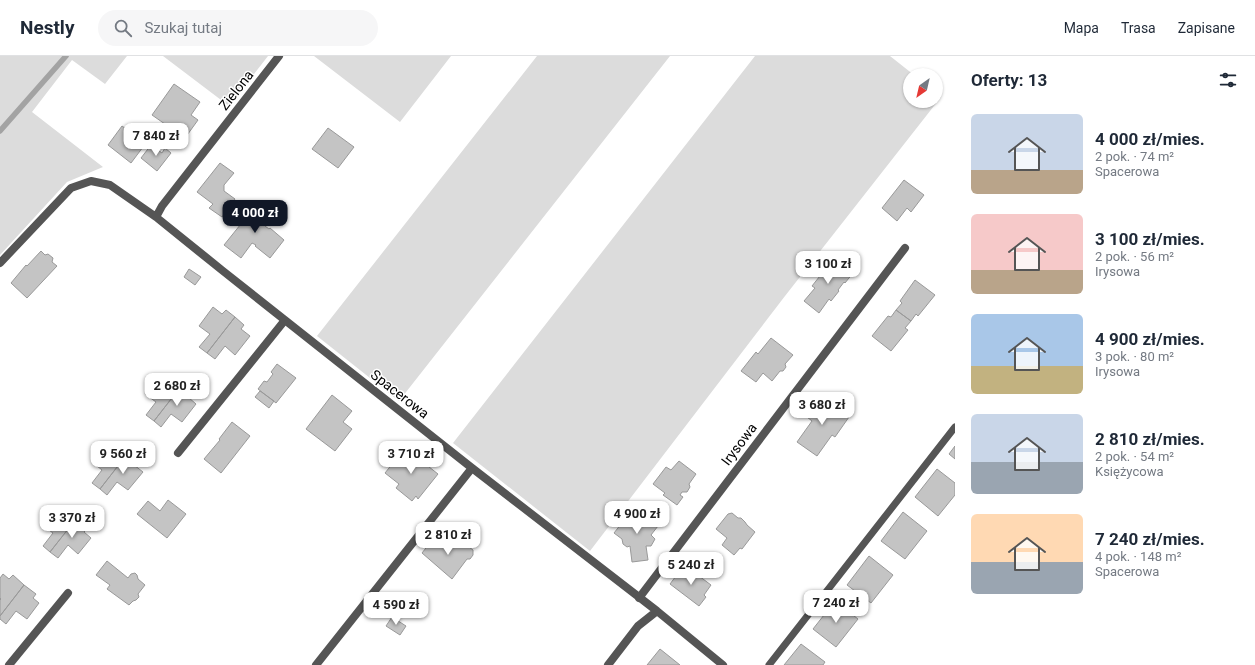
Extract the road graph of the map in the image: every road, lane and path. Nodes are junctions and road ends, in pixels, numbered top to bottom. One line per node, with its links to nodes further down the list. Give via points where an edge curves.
1 (279, 56): 2 (street, Zielona)
2 (156, 217): 4 (street, Spacerowa, via 110,185 91,181 71,188); 5 (street, Spacerowa)
3 (904, 248): 10 (street, Irysowa)
4 (0, 263)
5 (284, 320): 7 (street); 8 (street, Spacerowa)
6 (955, 427): 16 (lane)
7 (178, 453)
8 (472, 468): 10 (street, Spacerowa); 13 (street)
9 (68, 593): 12 (street)
10 (639, 598): 11 (street, Spacerowa)
11 (657, 611): 14 (street, via 638,626); 15 (street, Spacerowa)
12 (9, 665)
13 (316, 665)
14 (608, 665)
15 (723, 665)
16 (769, 665)

